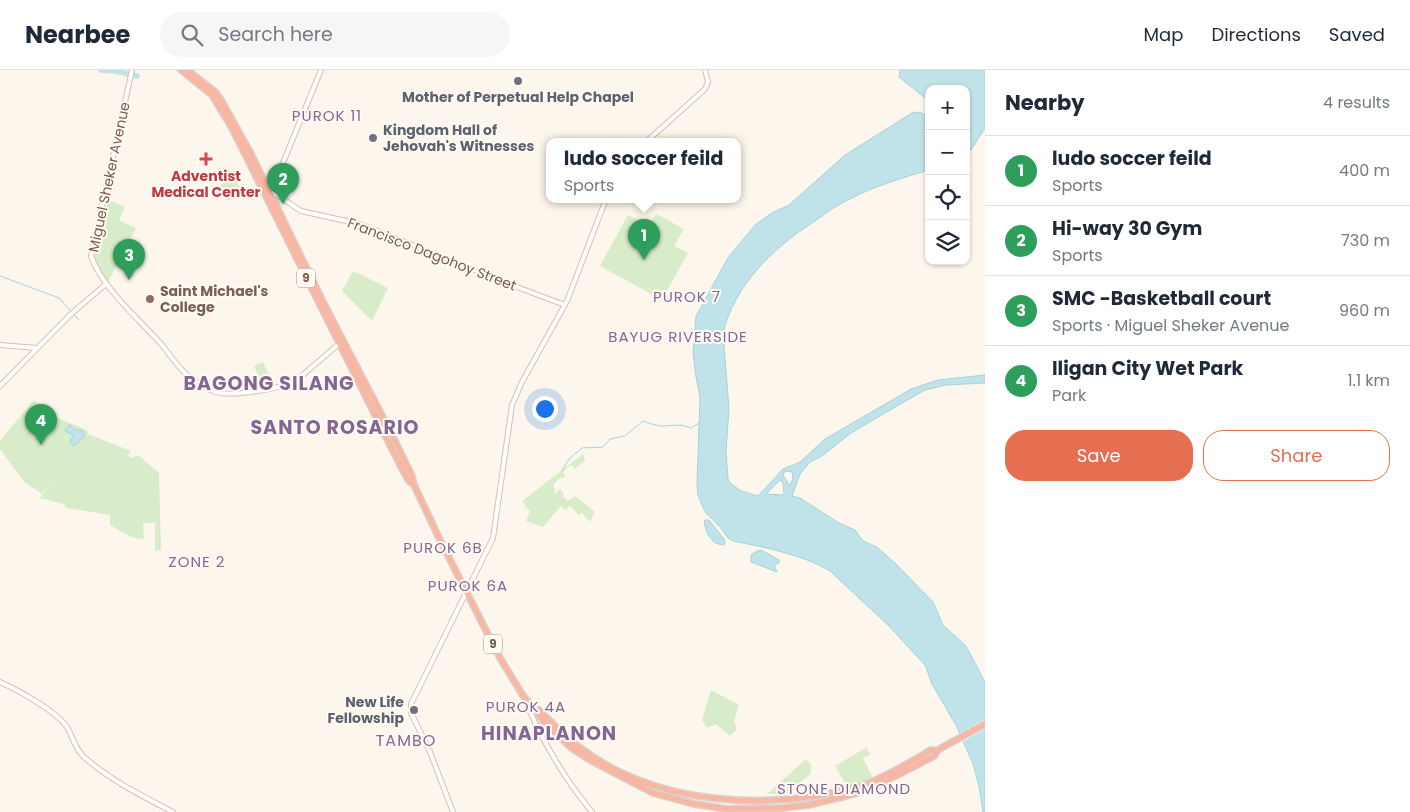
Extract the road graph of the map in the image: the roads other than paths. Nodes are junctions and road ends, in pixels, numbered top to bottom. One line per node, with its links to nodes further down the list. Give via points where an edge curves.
1 (181, 70): 7 (highway, 9, via 218,103)
2 (187, 70): 7 (highway, 9, via 221,100)
3 (321, 70): 7 (street)
4 (705, 70): 6 (street, via 706,90)
5 (131, 72): 9 (street, Miguel Sheker Avenue, via 90,256)
6 (650, 138)
7 (269, 194): 10 (street, Francisco Dagohoy Street, via 301,211 358,224 522,290); 11 (highway, 9); 15 (highway, 9)
8 (604, 203): 10 (street)
9 (106, 284): 11 (street, Miguel Sheker Avenue, via 186,374 203,386 224,394 292,383); 13 (street, via 71,313)
10 (566, 303): 16 (street, via 512,405 494,538)
11 (340, 343): 15 (highway, 9, via 408,480)
12 (0, 345): 13 (street)
13 (37, 348): 14 (street)
14 (0, 386)
15 (414, 485): 16 (highway, 9)
16 (467, 594): 18 (highway, 9); 24 (street, via 410,710)
17 (0, 682): 23 (street, via 55,716 66,727 78,751 88,760 132,790)
18 (522, 693): 19 (highway, 9); 21 (street); 22 (highway, 9, via 575,744 609,766 656,788 724,805 788,804 836,794 897,770 931,750)
19 (545, 723): 21 (highway); 22 (highway, 9, via 573,749 653,793 723,809 782,808 823,802 865,790 934,756)
20 (985, 724): 22 (highway, 9)
21 (538, 730): 25 (street, via 568,782)
22 (937, 751)
23 (173, 812)
24 (453, 812)
25 (592, 812)

